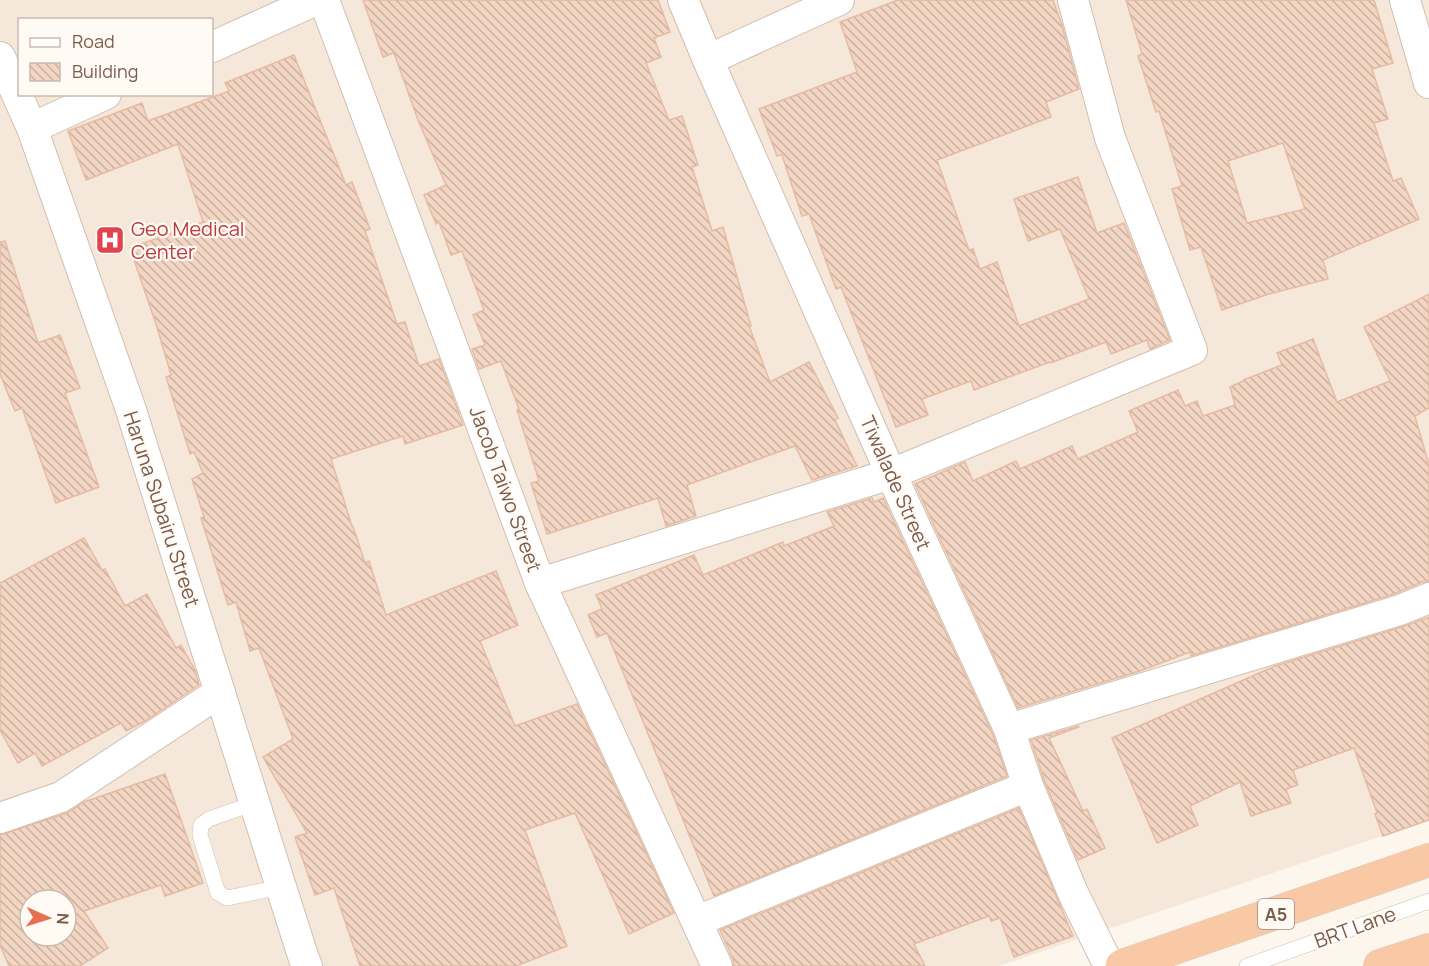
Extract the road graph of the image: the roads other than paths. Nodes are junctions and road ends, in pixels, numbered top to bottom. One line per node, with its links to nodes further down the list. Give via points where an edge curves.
1 (316, 0): 7 (street)
2 (324, 0): 14 (street, Jacob Taiwo Street)
3 (683, 0): 9 (street, Tiwalade Street)
4 (839, 0): 9 (street)
5 (1073, 0): 13 (street, via 1110,138 1192,350)
6 (1405, 0): 10 (street)
7 (213, 47)
8 (0, 57): 12 (street, Haruna Subairu Street)
9 (708, 60): 13 (street, Tiwalade Street)
10 (1429, 83)
11 (102, 96): 12 (street)
12 (32, 128): 16 (street, Haruna Subairu Street, via 130,407)
13 (891, 474): 14 (street); 17 (street, Tiwalade Street)
14 (540, 583): 24 (street, Jacob Taiwo Street)
15 (1429, 598): 17 (street)
16 (220, 692): 19 (street, Haruna Subairu Street); 20 (street, via 61,797)
17 (1009, 729): 18 (street, Tiwalade Street)
18 (1028, 786): 24 (street); 28 (street, Tiwalade Street)
19 (255, 803): 22 (street, Haruna Subairu Street); 22 (lane, via 209,819 201,825 200,835 218,893 227,898)
20 (0, 818)
21 (1429, 860): 29 (highway, A5)
22 (281, 887): 26 (street, Haruna Subairu Street)
23 (1429, 901): 30 (lane, BRT Lane)
24 (697, 921): 27 (street, Jacob Taiwo Street)
25 (1429, 950): 31 (highway)
26 (307, 966)
27 (717, 966)
28 (1109, 966)
29 (1122, 966)
30 (1247, 966)
31 (1380, 966)

